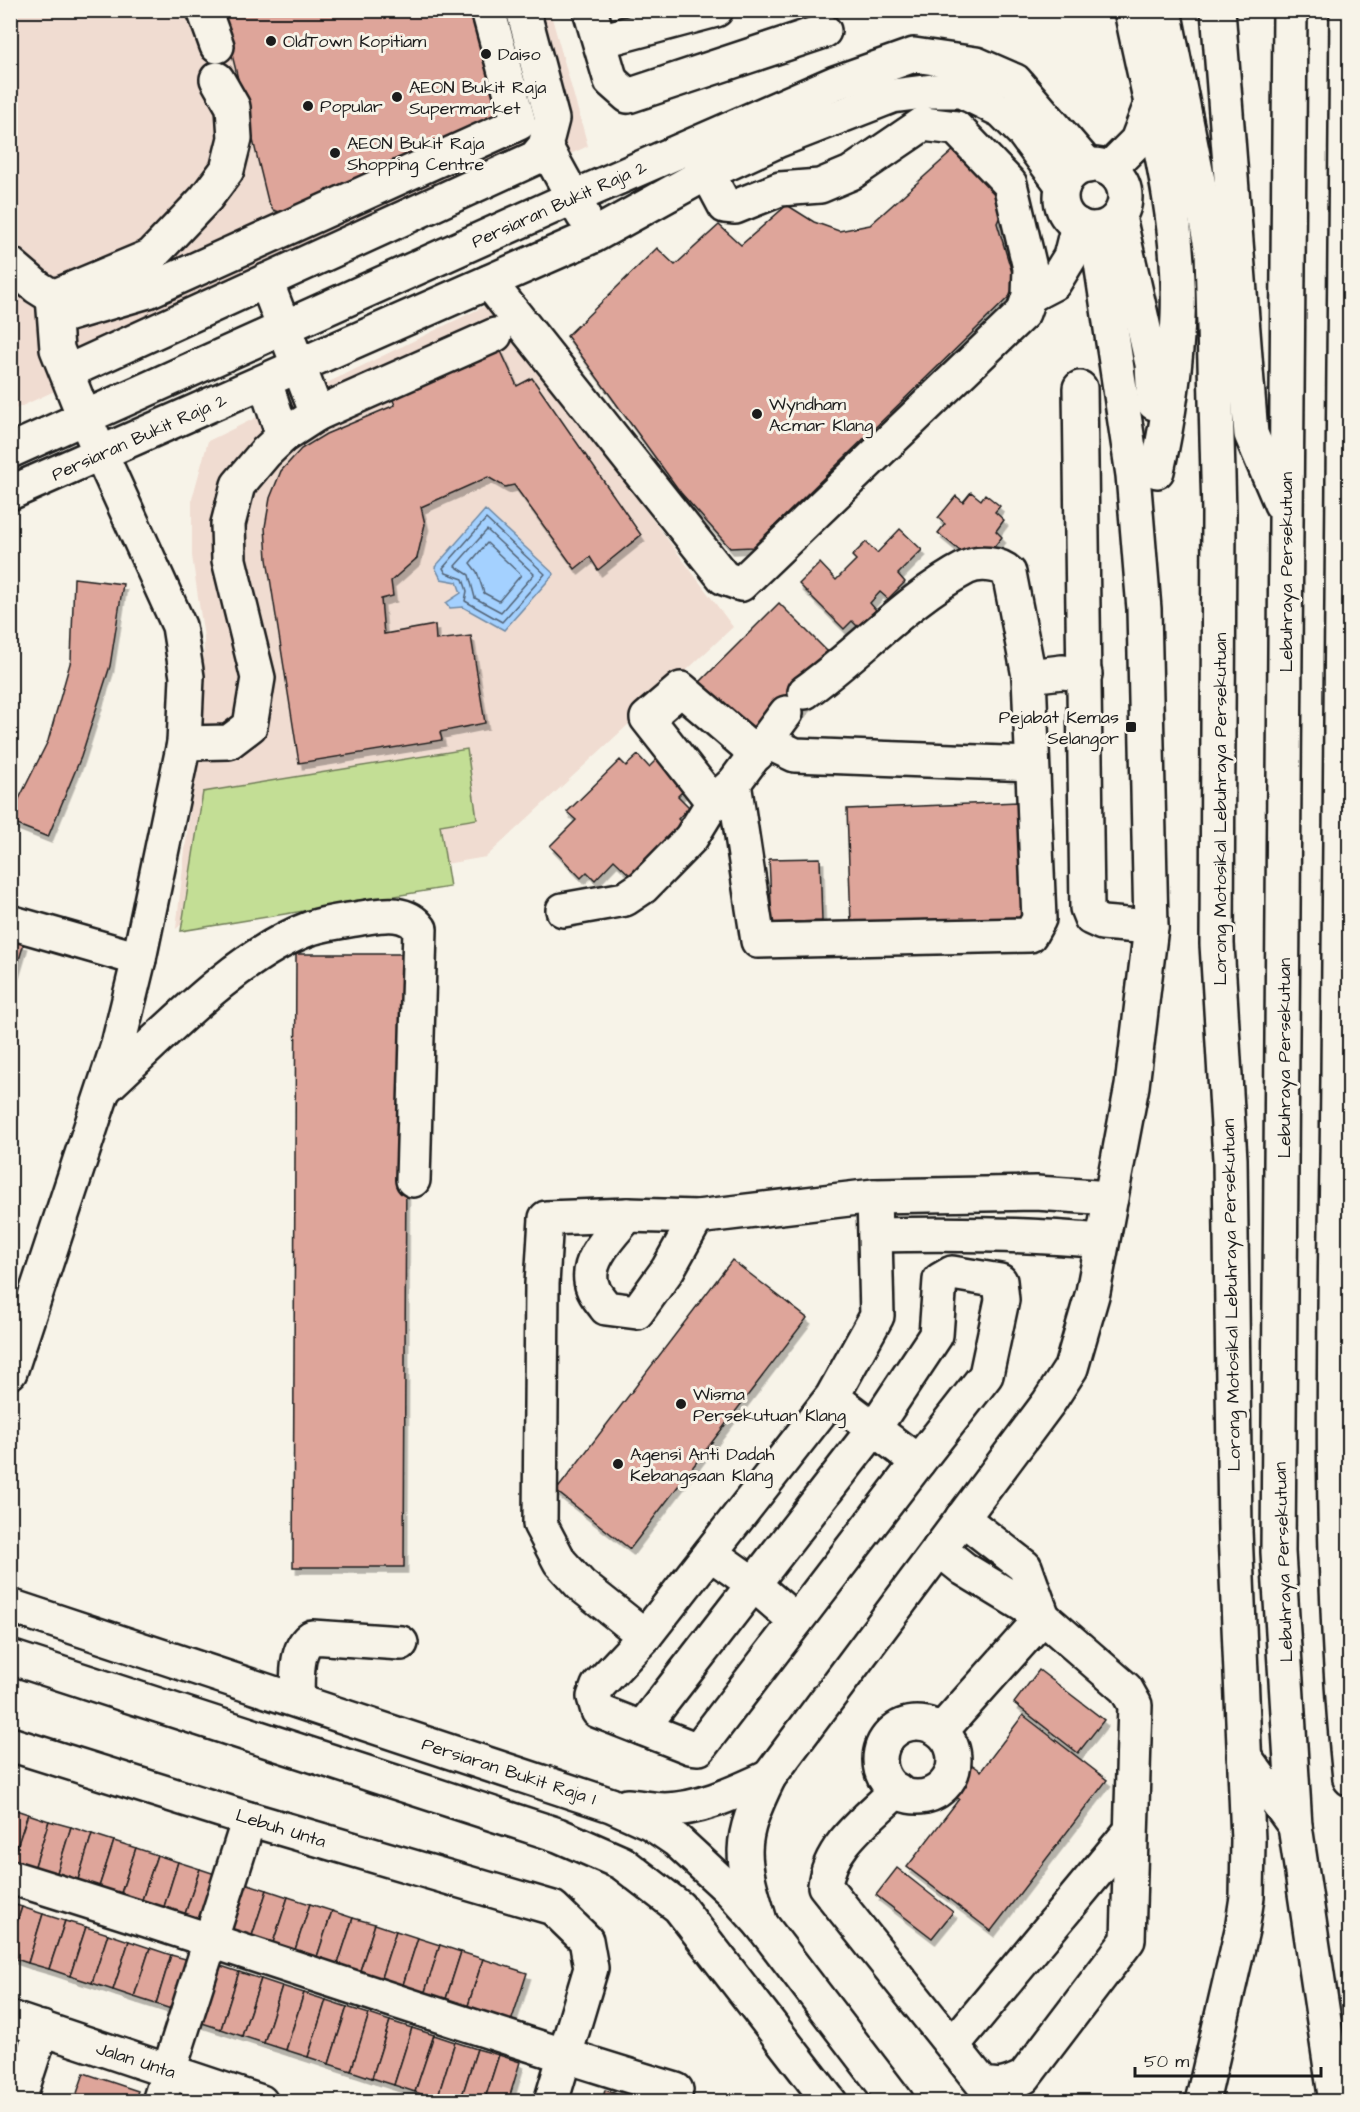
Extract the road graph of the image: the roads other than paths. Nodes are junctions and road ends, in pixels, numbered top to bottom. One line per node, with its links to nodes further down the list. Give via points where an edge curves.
1 (204, 10): 13 (main road)
2 (488, 10): 32 (main road, via 519,123 148,291)
3 (523, 10): 19 (main road, via 552,119)
4 (590, 10): 12 (main road)
5 (716, 10): 12 (main road)
6 (1131, 10): 18 (main road)
7 (1164, 10): 47 (main road, Lorong Motosikal Lebuhraya Persekutuan, via 1212,251)
8 (1218, 10): 41 (main road)
9 (1290, 10): 48 (main road, Lebuhraya Persekutuan)
10 (1347, 10): 50 (main road)
11 (822, 21): 12 (main road, via 628,96 611,81); 16 (main road)
12 (600, 41)
13 (217, 46)
14 (894, 62): 16 (main road, Persiaran Bukit Raja 2); 17 (main road); 22 (main road, Persiaran Bukit Raja 2, via 914,55 946,58 976,64 1015,81)
15 (217, 80): 32 (main road, via 233,107 235,138 227,170 151,256)
16 (835, 83): 21 (main road, Persiaran Bukit Raja 2)
17 (892, 96): 21 (main road, Persiaran Bukit Raja 2, via 779,140); 23 (main road, Persiaran Bukit Raja 2, via 961,91 1002,111)
18 (1150, 107): 20 (main road); 22 (main road, via 1137,141)
19 (545, 146): 24 (main road); 28 (main road, via 535,158)
20 (1163, 158): 25 (main road, via 1153,176); 45 (main road, via 1174,238 1178,316 1169,416)
21 (700, 159): 24 (main road, Persiaran Bukit Raja 2); 26 (main road, Persiaran Bukit Raja 2); 30 (main road, via 725,206 735,207 780,189 820,186 851,173 924,124 956,128 1010,184 1030,268)
22 (1098, 167): 23 (main road, via 1069,176); 25 (main road, via 1124,189)
23 (1063, 186): 25 (main road, via 1063,208)
24 (574, 197): 26 (main road); 33 (main road, Persiaran Bukit Raja 2)
25 (1104, 219): 30 (main road); 31 (main road); 45 (main road, via 1152,364)
26 (593, 236): 29 (main road, Persiaran Bukit Raja 2)
27 (10, 264): 32 (main road)
28 (266, 281): 33 (main road); 36 (main road)
29 (489, 282): 30 (main road, via 724,578 741,584 1008,328); 35 (main road, Persiaran Bukit Raja 2)
30 (1041, 289): 31 (main road, via 1068,281 1082,284)
31 (1106, 299): 51 (main road, via 1133,475)
32 (55, 307): 36 (main road, via 57,349)
33 (284, 328): 35 (main road); 40 (main road, Persiaran Bukit Raja 2)
34 (495, 335): 39 (main road)
35 (299, 366): 37 (main road, Persiaran Bukit Raja 2); 39 (main road)
36 (67, 372): 40 (main road)
37 (265, 382): 42 (main road); 44 (main road, Persiaran Bukit Raja 2)
38 (1080, 388): 52 (main road)
39 (318, 414): 42 (main road)
40 (85, 419): 43 (main road, Persiaran Bukit Raja 2); 44 (main road)
41 (1251, 434): 47 (main road); 48 (main road)
42 (284, 436): 55 (main road, via 238,485 228,524 229,560 258,678 250,726 230,742)
43 (10, 451)
44 (101, 455): 46 (main road, Persiaran Bukit Raja 2); 55 (main road, via 179,626 187,677)
45 (1156, 471): 51 (main road)
46 (10, 493)
47 (1219, 513): 88 (main road, Lorong Motosikal Lebuhraya Persekutuan, via 1217,944 1230,1159 1235,1520)
48 (1286, 517): 94 (main road, Lebuhraya Persekutuan, via 1278,1552)
49 (1350, 531): 50 (main road)
50 (1340, 566): 90 (main road, via 1336,1397 1338,1586)
51 (1144, 609): 60 (main road)
52 (1085, 674): 53 (main road); 60 (main road, via 1087,908 1091,918 1102,923)
53 (1029, 676): 54 (main road, via 1009,573 989,564 968,567 911,606); 56 (main road)
54 (779, 723): 56 (main road, via 778,747 795,755); 57 (main road); 57 (main road, via 681,688 646,718)
55 (184, 743): 61 (main road)
56 (1032, 764): 57 (main road, via 1039,919 1030,935 758,941)
57 (723, 792): 58 (main road, via 691,838 643,887 625,899)
58 (563, 910)
59 (10, 922): 61 (main road)
60 (1150, 927): 65 (main road, via 1132,1086)
61 (139, 959): 62 (main road)
62 (104, 1090): 63 (main road, via 219,984 281,941 313,927 383,914 398,915 414,921 420,929); 70 (main road)
63 (413, 1180)
64 (874, 1196): 65 (main road, via 1036,1193); 67 (main road); 68 (main road)
65 (1111, 1198): 69 (main road)
66 (628, 1215): 67 (main road); 67 (main road, via 602,1246 591,1271 592,1288 606,1308 637,1312 668,1269); 81 (main road, via 546,1218 540,1524 560,1562 581,1585)
67 (697, 1217)
68 (875, 1235): 69 (main road, via 1034,1235); 71 (main road, via 877,1316)
69 (1102, 1241): 74 (main road, via 1094,1292 1071,1368)
70 (10, 1372)
71 (832, 1397): 72 (main road); 76 (main road)
72 (873, 1430): 73 (main road); 73 (main road, via 936,1335 940,1280 952,1273 1000,1281 1002,1300 986,1375); 77 (main road)
73 (918, 1462): 80 (main road)
74 (962, 1518): 75 (main road); 79 (main road, via 1024,1566)
75 (939, 1549): 79 (main road, via 964,1569); 89 (main road)
76 (710, 1552): 77 (main road); 81 (main road)
77 (752, 1583): 80 (main road); 85 (main road)
78 (10, 1606): 84 (main road, Persiaran Bukit Raja 1)
79 (1043, 1617): 86 (main road); 95 (main road, via 1126,1689 1135,1705)
80 (796, 1621): 85 (main road, via 699,1748)
81 (645, 1636): 85 (main road, via 598,1686 594,1697 598,1711)
82 (401, 1643): 84 (main road, via 312,1637 304,1642 300,1652)
83 (10, 1657): 110 (main road, via 558,1835 622,1863 679,1907)
84 (297, 1701): 92 (main road, Persiaran Bukit Raja 1)
85 (642, 1728)
86 (941, 1731): 91 (main road, via 953,1752 954,1765 943,1787 920,1797); 91 (main road, via 925,1724 908,1724 888,1738 880,1760 888,1782)
87 (10, 1744): 93 (main road, Lebuh Unta)
88 (1244, 1756): 94 (main road); 112 (main road, Lorong Motosikal Lebuhraya Persekutuan, via 1247,1898)
89 (769, 1777): 92 (main road, via 690,1807 665,1810); 97 (main road, via 744,1835 746,1875)
90 (1350, 1779)
91 (897, 1791): 101 (main road, via 834,1853 825,1886)
92 (611, 1805): 97 (main road, Persiaran Bukit Raja 1, via 651,1822 676,1840)
93 (249, 1819): 98 (main road); 102 (main road, Lebuh Unta, via 553,1908 586,1940 591,1968)
94 (1295, 1826): 105 (main road, Lebuhraya Persekutuan)
95 (1130, 1833): 101 (main road); 101 (main road, via 1128,1940 1024,2077 996,2087 981,2083)
96 (10, 1877): 98 (main road)
97 (761, 1924): 111 (main road, Persiaran Bukit Raja 1)
98 (211, 1938): 102 (main road); 103 (main road)
99 (10, 2018): 100 (main road, Jalan Unta)
100 (42, 2028): 103 (main road, Jalan Unta); 106 (main road)
101 (953, 2045)
102 (565, 2057): 104 (main road); 109 (main road)
103 (169, 2071): 107 (main road); 108 (main road, Jalan Unta)
104 (676, 2090)
105 (1331, 2095)
106 (18, 2102)
107 (159, 2102)
108 (261, 2102)
109 (551, 2102)
110 (830, 2102)
111 (897, 2102)
112 (1202, 2102)

